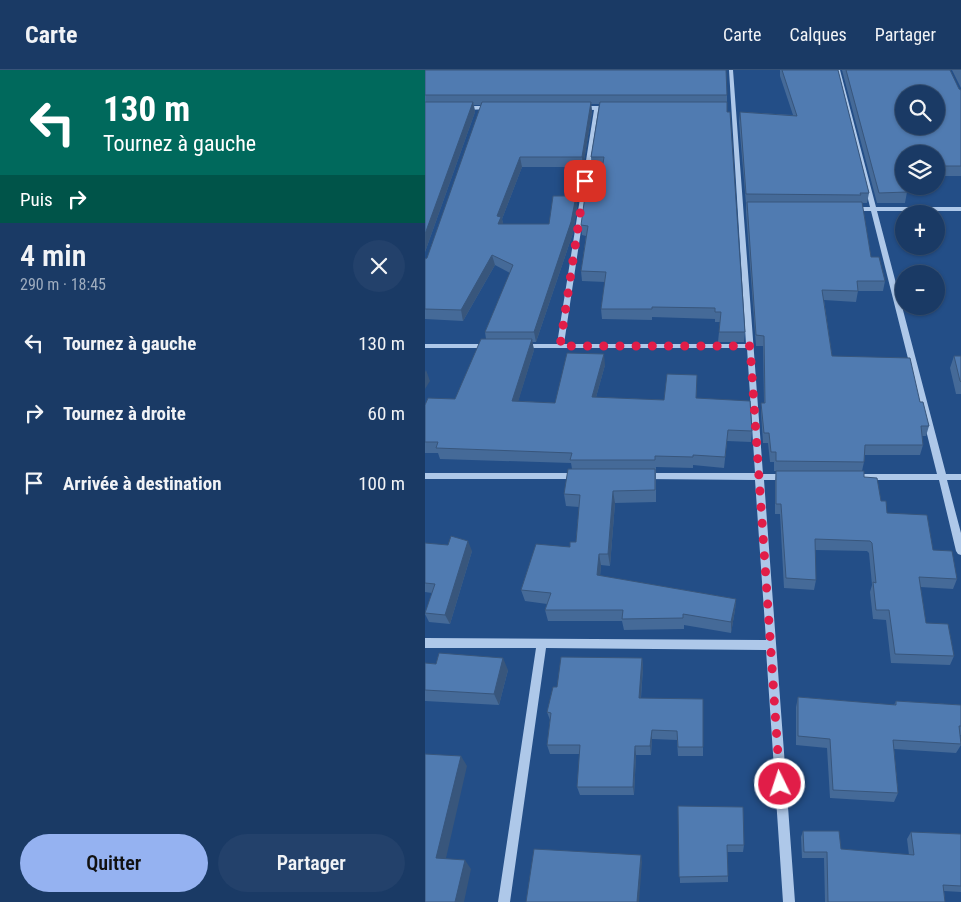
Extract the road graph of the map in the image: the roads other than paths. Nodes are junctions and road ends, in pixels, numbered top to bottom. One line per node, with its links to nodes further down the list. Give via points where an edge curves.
1 (731, 70): 10 (street)
2 (838, 70): 13 (street)
3 (453, 108): 4 (street)
4 (481, 108): 5 (street); 11 (street)
5 (501, 108)
6 (577, 108): 7 (street)
7 (597, 108): 8 (street); 18 (street)
8 (616, 108)
9 (724, 108): 10 (street)
10 (734, 108): 19 (street, via 746,208)
11 (478, 117)
12 (845, 208): 13 (street)
13 (873, 208): 14 (street); 26 (street)
14 (961, 209)
15 (425, 346): 16 (street)
16 (502, 346)
17 (512, 346): 18 (street)
18 (560, 346): 19 (street)
19 (750, 346): 23 (street)
20 (425, 476): 21 (street)
21 (592, 476)
22 (631, 476): 23 (street)
23 (759, 476): 24 (street); 31 (street)
24 (798, 476)
25 (846, 477): 26 (street)
26 (942, 477): 27 (street); 28 (street)
27 (961, 477)
28 (961, 551)
29 (425, 643): 30 (street)
30 (542, 643): 31 (street); 32 (street)
31 (771, 646): 33 (street)
32 (505, 902)
33 (789, 902)

